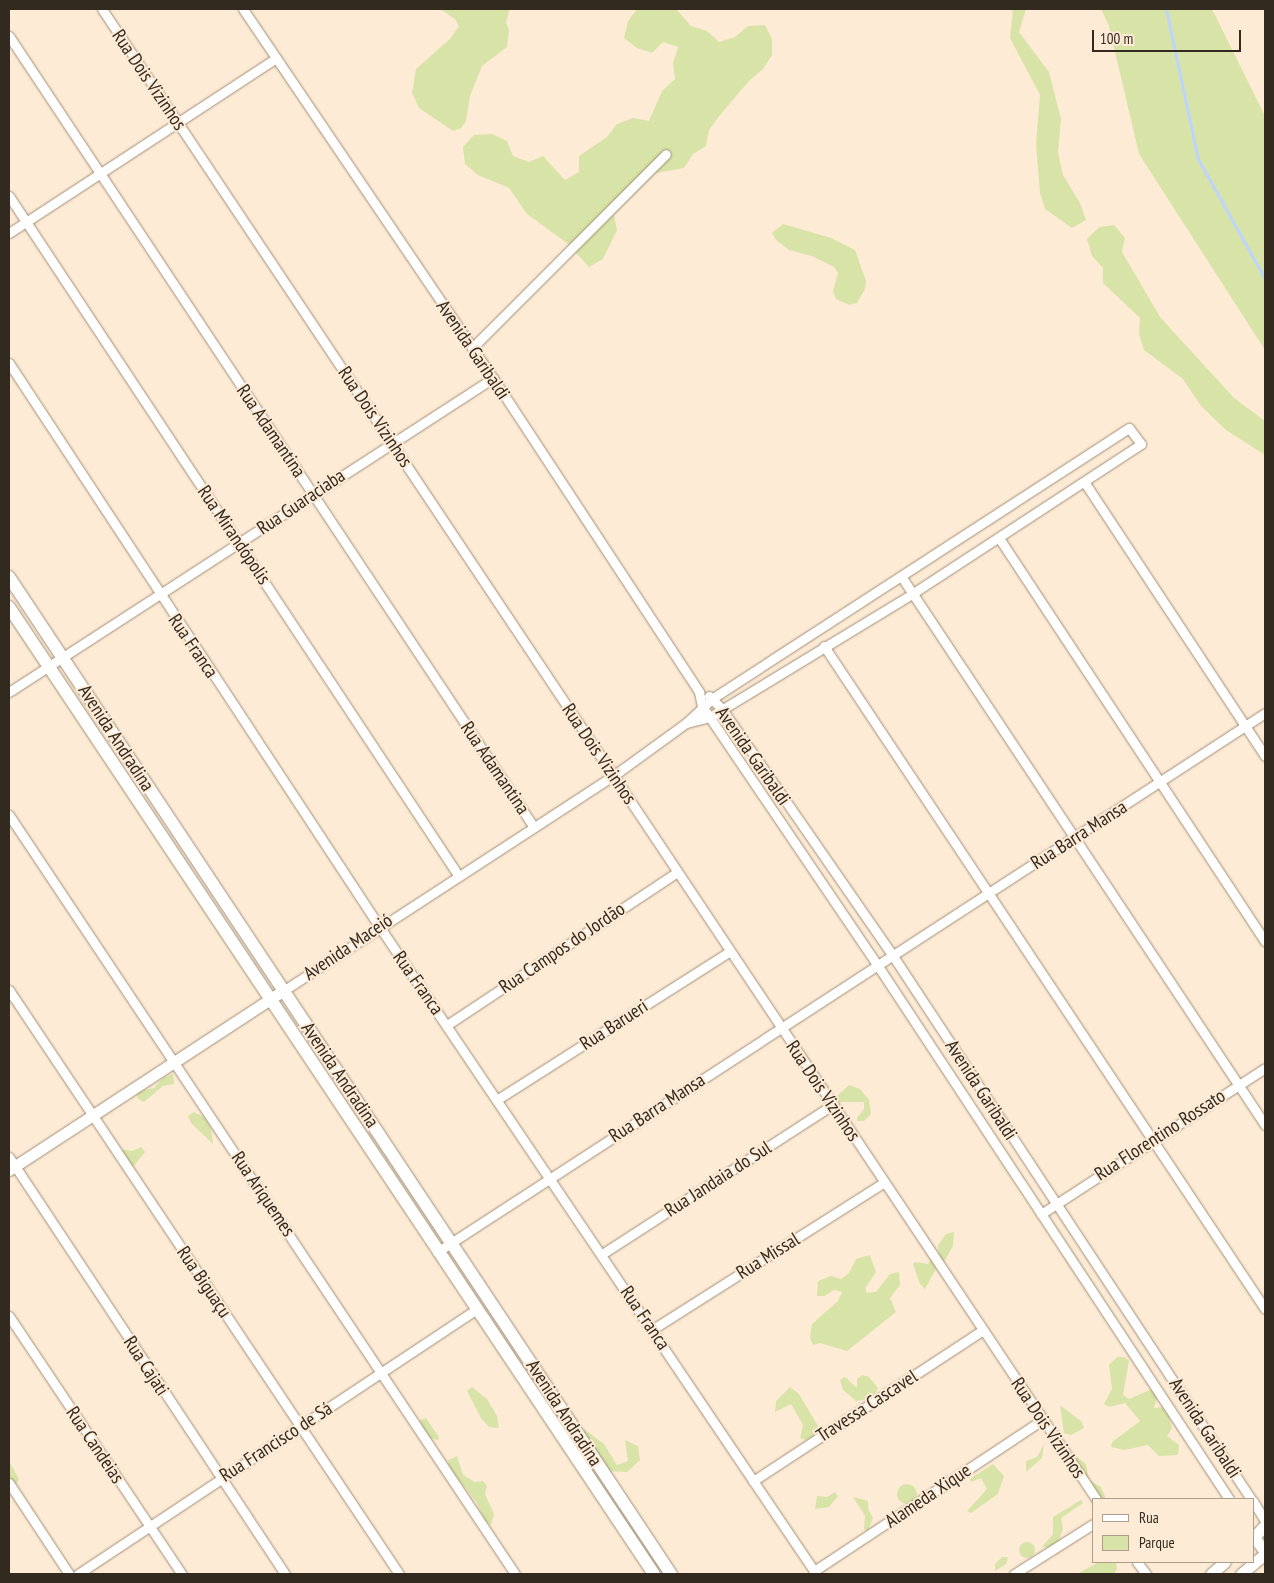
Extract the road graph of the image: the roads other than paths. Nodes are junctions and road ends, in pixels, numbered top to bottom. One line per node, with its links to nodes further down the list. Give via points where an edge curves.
1 (102, 9): 5 (street, Rua Dois Vizinhos)
2 (243, 9): 4 (street, Avenida Garibaldi)
3 (9, 36): 7 (street, Rua Adamantina)
4 (276, 58): 5 (street); 11 (street, Avenida Garibaldi)
5 (177, 123): 7 (street); 14 (street, Rua Dois Vizinhos)
6 (666, 154): 11 (street)
7 (100, 173): 9 (street); 16 (street, Rua Adamantina)
8 (9, 196): 9 (street, Rua Mirandópolis)
9 (26, 222): 10 (street); 18 (street, Rua Mirandópolis)
10 (9, 233)
11 (472, 348): 13 (street, Avenida Garibaldi)
12 (9, 363): 22 (street, Rua Franca)
13 (492, 378): 14 (street, Rua Guaraciaba); 28 (street, Avenida Garibaldi)
14 (392, 442): 16 (street, Rua Guaraciaba); 37 (street, Rua Dois Vizinhos)
15 (1085, 483): 17 (street, Avenida Maceió); 19 (street, Avenida Maceió, via 1141,444 1129,428); 35 (street)
16 (313, 493): 18 (street, Rua Guaraciaba); 40 (street, Rua Adamantina)
17 (999, 538): 21 (street, Avenida Maceió); 38 (street)
18 (240, 543): 22 (street, Rua Guaraciaba); 43 (street, Rua Mirandópolis)
19 (902, 576): 21 (street); 29 (street, Avenida Maceió)
20 (9, 577): 25 (main road, Avenida Andradina)
21 (912, 594): 24 (street, Avenida Maceió); 41 (street)
22 (160, 595): 25 (street, Rua Guaraciaba); 45 (street, Rua Franca)
23 (9, 607): 26 (main road, Avenida Andradina)
24 (824, 646): 31 (street, Avenida Maceió); 44 (street)
25 (63, 658): 26 (street, Rua Guaraciaba); 51 (main road, Avenida Andradina)
26 (48, 667): 27 (street, Rua Guaraciaba); 52 (main road, Avenida Andradina)
27 (9, 692)
28 (699, 692): 29 (street, Avenida Garibaldi); 30 (street, Avenida Garibaldi)
29 (713, 698): 30 (street, Avenida Maceió); 31 (street, Avenida Garibaldi)
30 (702, 706): 33 (street, Avenida Garibaldi); 34 (street, Avenida Maceió)
31 (722, 710): 33 (street, Avenida Maceió); 48 (street, Avenida Garibaldi)
32 (1265, 714): 35 (street, Rua Barra Mansa)
33 (710, 717): 34 (street, Avenida Maceió); 49 (street, Avenida Garibaldi)
34 (686, 723): 37 (street, Avenida Maceió)
35 (1245, 726): 36 (street); 38 (street, Rua Barra Mansa)
36 (1265, 756)
37 (613, 776): 40 (street, Avenida Maceió); 42 (street, Rua Dois Vizinhos)
38 (1159, 782): 41 (street, Rua Barra Mansa); 46 (street)
39 (9, 815): 55 (street, Rua Ariquemes)
40 (533, 826): 43 (street, Avenida Maceió)
41 (1074, 838): 44 (street, Rua Barra Mansa); 57 (street)
42 (677, 872): 47 (street, Rua Dois Vizinhos); 53 (street, Rua Campos do Jordão)
43 (458, 875): 45 (street, Avenida Maceió)
44 (990, 893): 48 (street, Rua Barra Mansa); 62 (street)
45 (379, 926): 51 (street, Avenida Maceió); 53 (street, Rua Franca)
46 (1265, 941)
47 (730, 951): 54 (street, Rua Dois Vizinhos); 58 (street, Rua Barueri)
48 (893, 956): 49 (street, Rua Barra Mansa); 66 (street, Avenida Garibaldi)
49 (878, 966): 54 (street, Rua Barra Mansa); 67 (street, Avenida Garibaldi)
50 (9, 990): 60 (street, Rua Biguaçu)
51 (283, 991): 52 (street, Avenida Maceió); 68 (main road, Avenida Andradina)
52 (269, 999): 55 (street, Avenida Maceió); 69 (main road, Avenida Andradina)
53 (447, 1025): 58 (street, Rua Franca)
54 (781, 1027): 59 (street, Rua Dois Vizinhos); 64 (street, Rua Barra Mansa)
55 (174, 1060): 60 (street, Avenida Maceió); 76 (street, Rua Ariquemes)
56 (1265, 1068): 57 (street, Rua Florentino Rossato)
57 (1239, 1085): 61 (street); 62 (street, Rua Florentino Rossato)
58 (498, 1099): 64 (street, Rua Franca)
59 (834, 1104): 65 (street, Rua Dois Vizinhos); 70 (street, Rua Jandaia do Sul)
60 (91, 1114): 63 (street, Avenida Maceió); 78 (street, Rua Biguaçu)
61 (1265, 1125)
62 (1153, 1140): 66 (street, Rua Florentino Rossato); 71 (street)
63 (11, 1164): 79 (street, Rua Cajati)
64 (550, 1178): 68 (street, Rua Barra Mansa); 70 (street, Rua Franca)
65 (883, 1183): 74 (street, Rua Missal); 75 (street, Rua Dois Vizinhos)
66 (1056, 1202): 67 (street, Rua Florentino Rossato); 84 (street, Avenida Garibaldi)
67 (1041, 1214): 83 (street, Avenida Garibaldi)
68 (452, 1241): 69 (street, Rua Barra Mansa); 86 (main road, Avenida Andradina)
69 (437, 1252): 72 (main road, Avenida Andradina)
70 (602, 1254): 74 (street, Rua Franca)
71 (1265, 1309)
72 (475, 1310): 76 (street, Rua Francisco de Sá); 87 (main road, Avenida Andradina)
73 (9, 1316): 90 (street, Rua Candeias)
74 (653, 1329): 80 (street, Rua Franca)
75 (981, 1331): 77 (street, Rua Dois Vizinhos); 80 (street, Travessa Cascavel)
76 (381, 1373): 78 (street, Rua Francisco de Sá); 104 (street, Rua Ariquemes)
77 (1042, 1420): 82 (street, Rua Dois Vizinhos); 98 (street, Alameda Xique)
78 (301, 1427): 79 (street, Rua Francisco de Sá); 103 (street, Rua Biguaçu)
79 (220, 1478): 90 (street, Rua Francisco de Sá); 102 (street, Rua Cajati)
80 (753, 1481): 98 (street, Rua Franca)
81 (9, 1483): 99 (street)
82 (1095, 1498)
83 (1228, 1498)
84 (1251, 1498)
85 (1254, 1504): 88 (street, Avenida Garibaldi)
86 (625, 1506): 87 (street); 106 (main road, Avenida Andradina)
87 (614, 1514): 105 (main road, Avenida Andradina)
88 (1265, 1523): 91 (street)
89 (1092, 1525): 107 (street)
90 (150, 1526): 100 (street, Rua Francisco de Sá); 101 (street, Rua Candeias)
91 (1254, 1536)
92 (1254, 1538): 93 (street)
93 (1265, 1553): 97 (street)
94 (1138, 1563): 108 (street)
95 (1224, 1563): 109 (street)
96 (1254, 1563): 110 (street)
97 (1254, 1563)
98 (815, 1573)
99 (69, 1574)
100 (78, 1574)
101 (182, 1574)
102 (286, 1574)
103 (399, 1574)
104 (516, 1574)
105 (654, 1574)
106 (671, 1574)
107 (1014, 1574)
108 (1146, 1574)
109 (1210, 1574)
110 (1241, 1574)

